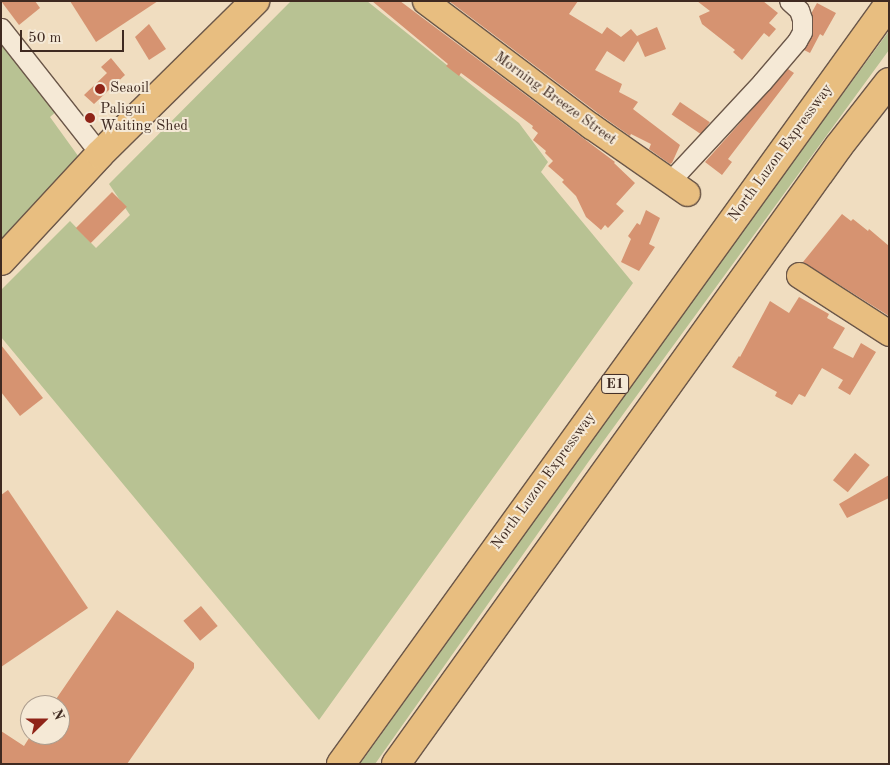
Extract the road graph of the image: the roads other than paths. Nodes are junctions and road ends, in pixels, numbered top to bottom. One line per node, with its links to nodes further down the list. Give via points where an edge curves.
1 (255, 1): 7 (highway)
2 (425, 1): 8 (main road, Morning Breeze Street, via 591,126)
3 (789, 1): 8 (street, via 802,18 802,32 797,41)
4 (889, 4): 12 (highway, North Luzon Expressway / E1)
5 (1, 28): 7 (street)
6 (889, 82): 13 (highway, via 839,146)
7 (100, 154): 9 (highway)
8 (679, 187)
9 (1, 261)
10 (800, 276): 11 (main road)
11 (889, 333)
12 (341, 764)
13 (396, 764)

